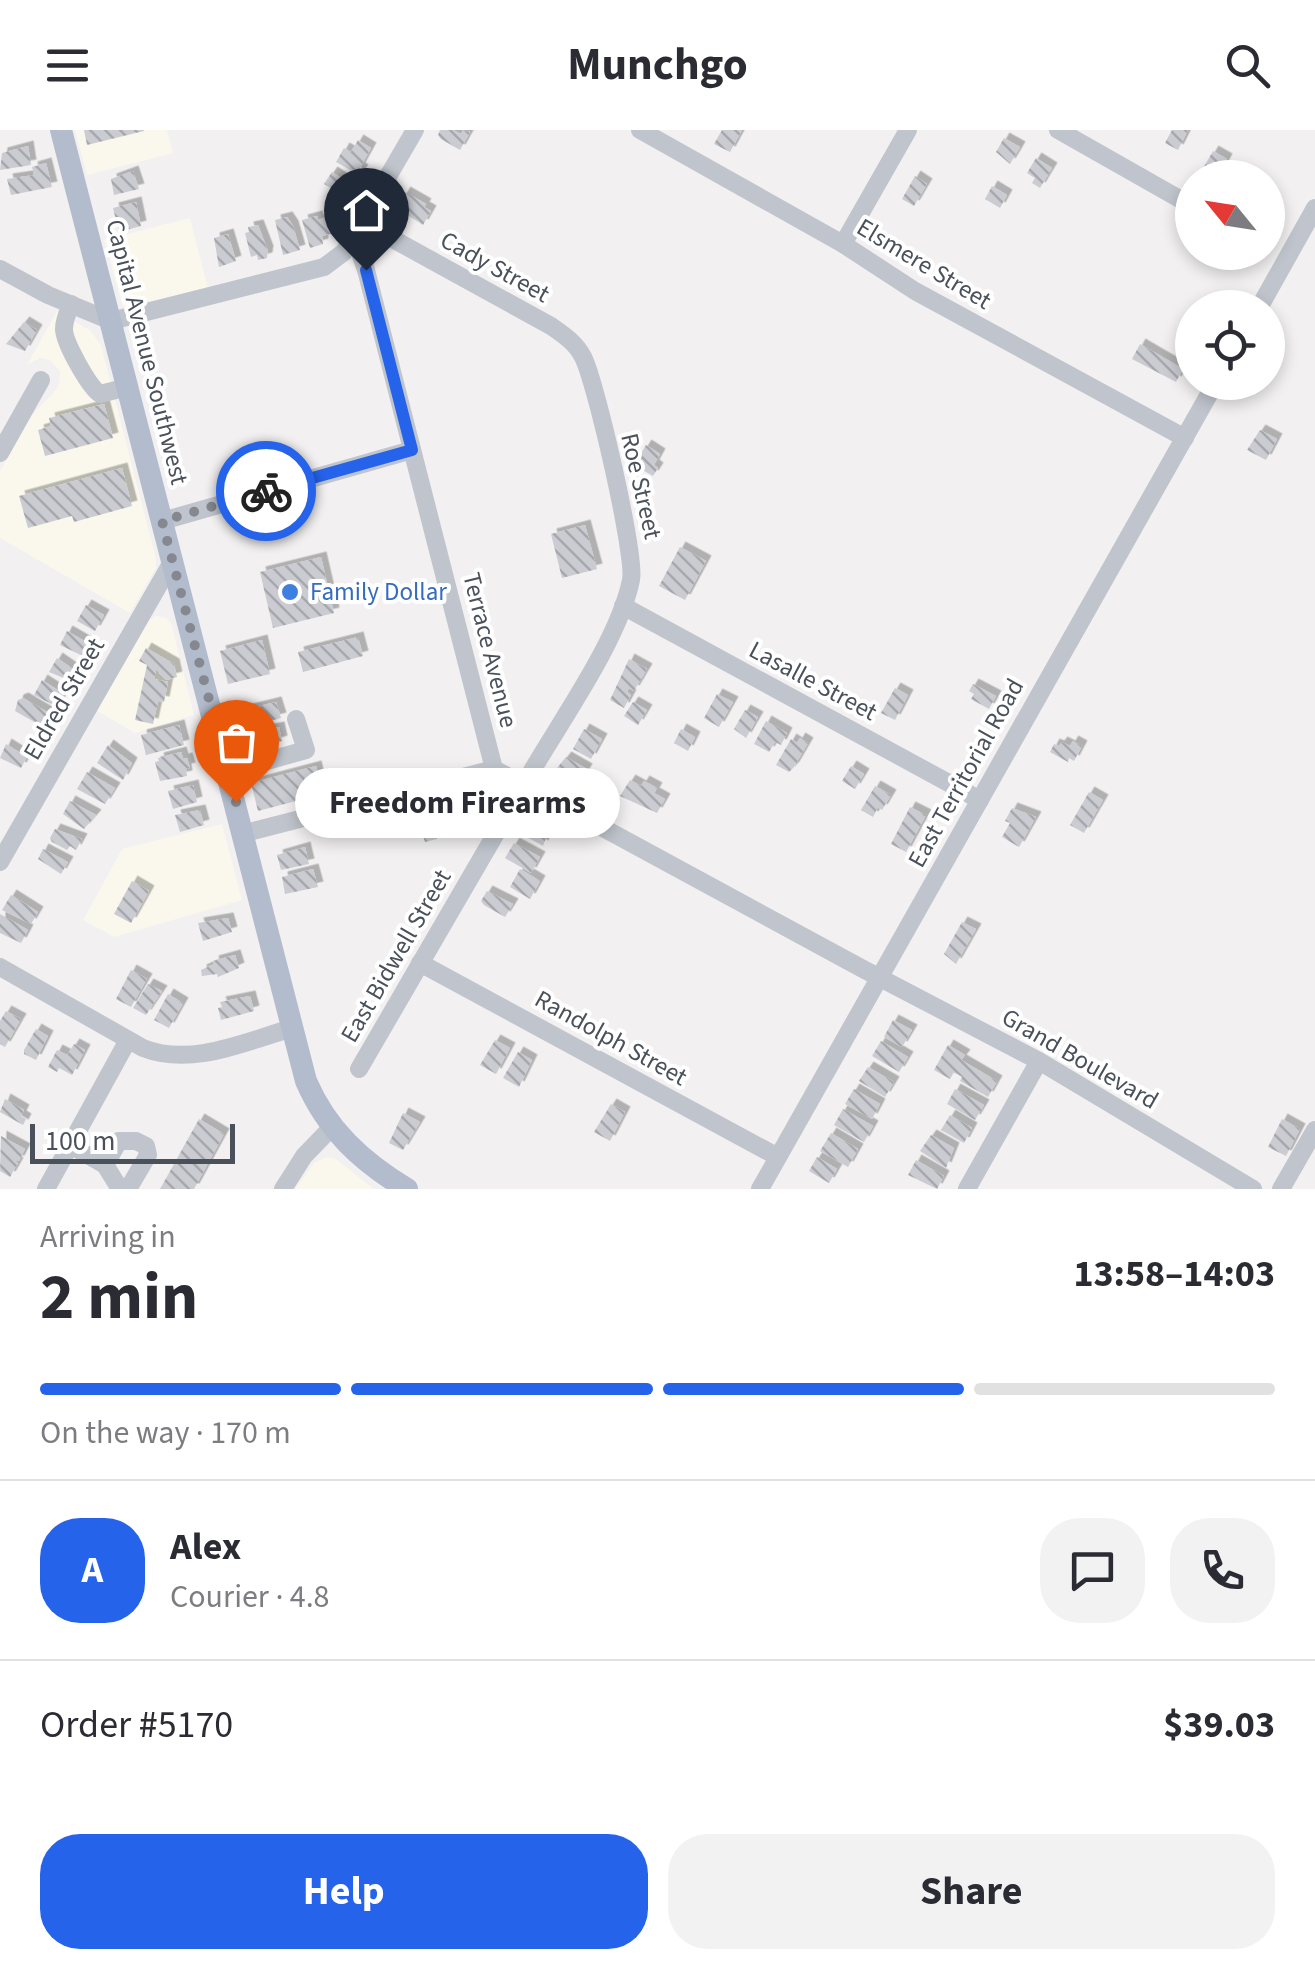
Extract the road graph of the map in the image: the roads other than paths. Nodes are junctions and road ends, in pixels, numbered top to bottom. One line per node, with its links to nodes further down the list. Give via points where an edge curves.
1 (61, 130): 14 (main road, Capital Avenue Southwest)
2 (640, 130): 9 (street, Elsmere Street)
3 (908, 130): 9 (street)
4 (1058, 130): 6 (street)
5 (413, 131): 8 (street)
6 (1175, 196)
7 (1315, 208): 10 (street)
8 (354, 236): 14 (street, via 324,267); 15 (street, Cady Street, via 380,232 551,326 573,342); 20 (street, Terrace Avenue)
9 (843, 244): 19 (street, Elsmere Street, via 915,291)
10 (1286, 259): 12 (street)
11 (0, 269): 13 (street)
12 (1268, 290)
13 (70, 304): 14 (street); 17 (street, via 65,339 90,387 100,394)
14 (111, 321): 17 (main road, Capital Avenue Southwest)
15 (591, 377): 24 (street, Roe Street, via 632,556)
16 (41, 380): 21 (street)
17 (128, 387): 22 (main road, Capital Avenue Southwest)
18 (1206, 400): 19 (street, East Territorial Road)
19 (1185, 438): 29 (street, East Territorial Road)
20 (412, 450): 22 (street); 26 (street, Terrace Avenue)
21 (0, 453)
22 (162, 521): 23 (main road, Capital Avenue Southwest)
23 (172, 562): 27 (main road, Capital Avenue Southwest); 31 (street, Eldred Street)
24 (623, 606): 28 (street, East Bidwell Street); 29 (street, Lasalle Street)
25 (296, 719): 27 (street, via 306,750)
26 (494, 769): 28 (street); 30 (street)
27 (228, 772): 30 (main road, Capital Avenue Southwest)
28 (524, 785): 32 (street, East Bidwell Street); 34 (street)
29 (980, 800): 34 (street, East Territorial Road)
30 (245, 833): 35 (main road, Capital Avenue Southwest)
31 (0, 862)
32 (420, 963): 38 (street, East Bidwell Street); 42 (street, Randolph Street)
33 (0, 968): 36 (street)
34 (880, 978): 37 (street, Grand Boulevard); 42 (street, East Territorial Road)
35 (292, 1028): 36 (street, via 178,1056); 39 (main road, Capital Avenue Southwest, via 306,1081)
36 (128, 1040): 41 (street)
37 (1039, 1061): 51 (street); 52 (street, Grand Boulevard)
38 (359, 1069)
39 (332, 1128): 48 (street); 49 (main road, Capital Avenue Southwest)
40 (1315, 1130): 53 (street)
41 (70, 1145): 43 (street); 44 (street)
42 (778, 1158): 50 (street, East Territorial Road)
43 (108, 1168): 45 (street); 46 (street); 47 (street, via 119,1141 146,1146)
44 (46, 1189)
45 (100, 1189)
46 (120, 1189)
47 (128, 1189)
48 (283, 1189)
49 (407, 1189)
50 (760, 1189)
51 (967, 1189)
52 (1253, 1189)
53 (1281, 1189)

